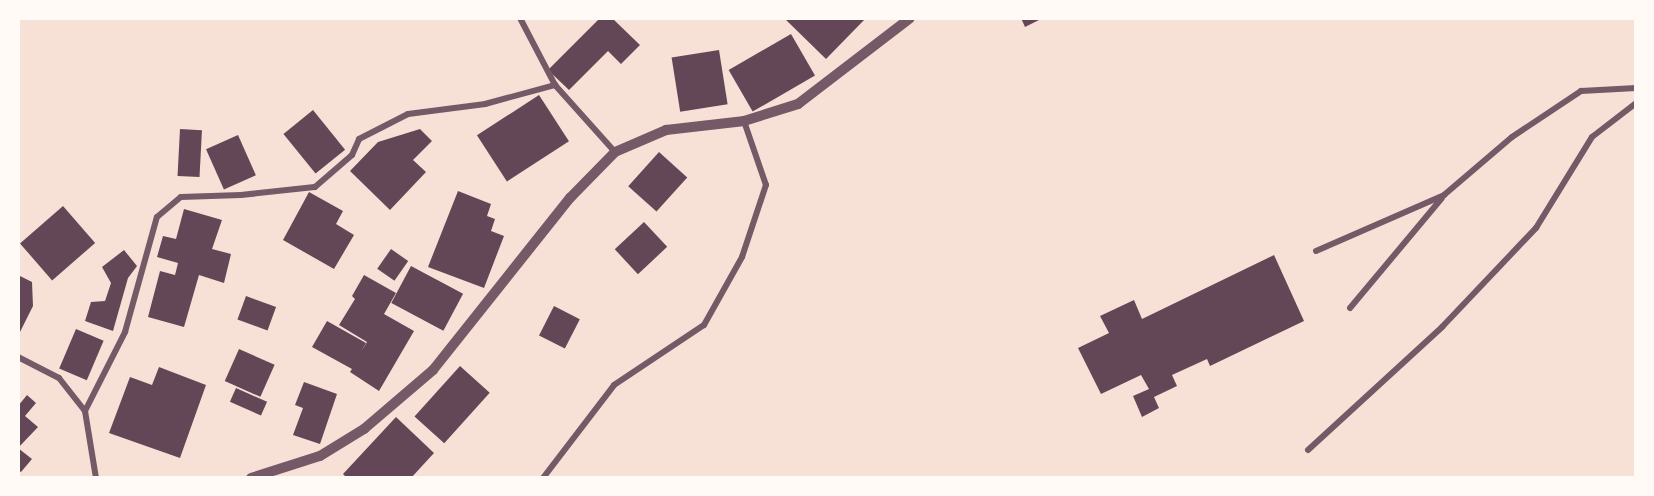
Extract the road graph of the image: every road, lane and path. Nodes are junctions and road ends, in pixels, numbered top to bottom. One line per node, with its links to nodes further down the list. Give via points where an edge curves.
1 (520, 18): 3 (street)
2 (910, 18): 6 (street, via 798,104)
3 (555, 85): 7 (street); 12 (street, via 485,104 408,114 359,139 352,154 315,187 181,197 157,218 125,332)
4 (1636, 88): 8 (street, via 1581,92 1512,137)
5 (1636, 103): 13 (street, via 1592,137 1528,236 1442,327)
6 (744, 121): 7 (street, via 666,130); 16 (street, via 766,185 742,257 704,325 614,385)
7 (615, 152): 15 (street, via 570,198 433,370 364,429 320,456)
8 (1444, 195): 9 (street); 10 (street)
9 (1316, 251)
10 (1350, 308)
11 (18, 357): 12 (street, via 59,378)
12 (86, 411): 14 (street)
13 (1308, 450)
14 (96, 478)
15 (251, 478)
16 (543, 478)

